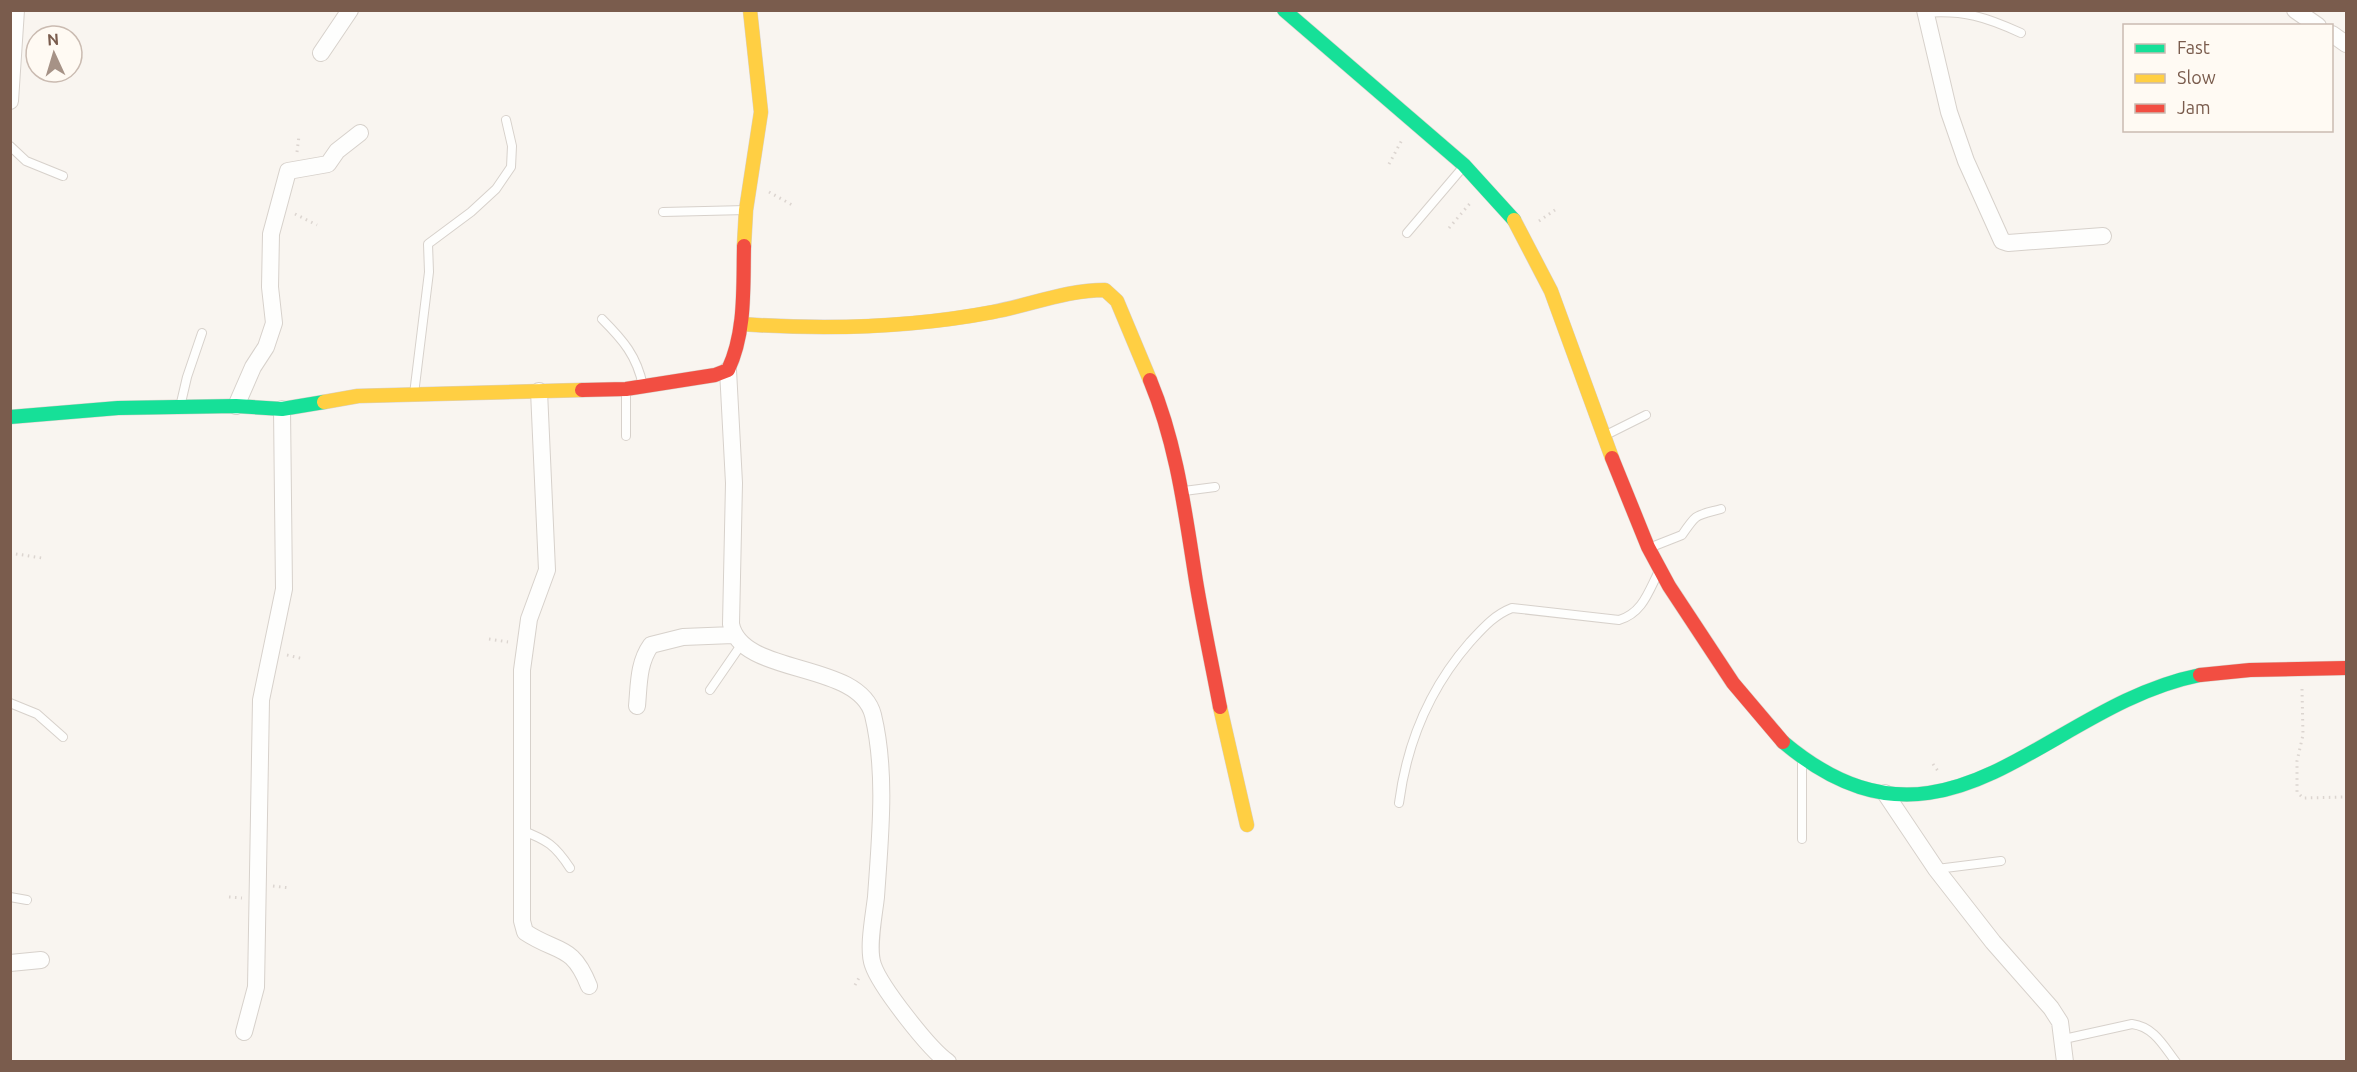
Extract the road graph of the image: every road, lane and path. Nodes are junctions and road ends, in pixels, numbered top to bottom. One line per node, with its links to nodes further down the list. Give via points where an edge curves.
1 (16, 10): 12 (street)
2 (350, 10): 11 (street)
3 (750, 10): 20 (street, via 761,112)
4 (1284, 10): 14 (street)
5 (2295, 10): 7 (street)
6 (1925, 12): 8 (lane, via 1953,11 1987,17); 29 (street, via 1949,111 1966,161 2002,241)
7 (2315, 24)
8 (2021, 33)
9 (2333, 35): 10 (street)
10 (2346, 44)
11 (321, 53)
12 (10, 101)
13 (506, 120): 37 (lane, via 512,146 511,167 496,189 428,244 429,272)
14 (1412, 120): 17 (path); 18 (street)
15 (360, 133): 22 (street, via 337,151 328,164 288,171)
16 (10, 146): 19 (lane, via 26,161)
17 (1389, 164)
18 (1464, 165): 21 (street); 28 (lane)
19 (63, 176)
20 (751, 182): 23 (path); 24 (street)
21 (1485, 185): 27 (path); 44 (street, via 1526,241 1561,316)
22 (277, 205): 26 (path); 38 (street, via 271,234 274,323)
23 (794, 206)
24 (746, 210): 25 (lane); 31 (street)
25 (663, 212)
26 (317, 225)
27 (1449, 228)
28 (1407, 233)
29 (2103, 236)
30 (602, 319): 34 (lane, via 639,364)
31 (741, 324): 33 (street, via 737,351); 46 (street, via 799,328 900,326 994,312 1081,290 1105,290 1117,300 1166,418)
32 (202, 333): 39 (lane)
33 (728, 370): 34 (street); 52 (street, via 734,483 731,624)
34 (643, 386): 35 (street)
35 (626, 389): 36 (street); 43 (lane)
36 (539, 392): 37 (street); 64 (street, via 547,570 529,619 525,644)
37 (414, 395): 40 (street, via 358,396)
38 (236, 406): 39 (street); 40 (street)
39 (180, 407): 42 (street)
40 (282, 409): 74 (street, via 284,589 261,700 256,987)
41 (1646, 415): 44 (lane)
42 (10, 417)
43 (626, 436)
44 (1603, 437): 48 (street)
45 (1215, 487): 46 (lane)
46 (1184, 491): 63 (street, via 1196,582 1231,764)
47 (1721, 509): 48 (lane, via 1697,515 1682,535)
48 (1648, 549): 51 (street)
49 (10, 553): 50 (path)
50 (42, 558)
51 (1659, 570): 59 (street, via 1731,683); 62 (lane, via 1640,608 1630,617 1619,620 1512,608 1485,626 1454,661 1430,698 1404,766)
52 (737, 640): 55 (lane); 57 (street, via 683,637 651,645 644,654); 76 (street, via 788,666 841,684 861,696 872,711 879,754 880,820 872,964 925,1041)
53 (2346, 668): 54 (street)
54 (2301, 669): 60 (street, via 2188,676 2153,687 1997,772 1951,789 1908,795); 61 (path, via 2303,735 2297,761 2297,792 2303,798)
55 (710, 690)
56 (10, 703): 58 (lane, via 37,714)
57 (637, 706)
58 (63, 737)
59 (1803, 759): 60 (street, via 1820,772); 65 (lane)
60 (1885, 793): 68 (street)
61 (2346, 797)
62 (1399, 803)
63 (1247, 825)
64 (520, 830): 67 (lane, via 543,838); 73 (street, via 525,932 570,954 582,967)
65 (1802, 839)
66 (2001, 861): 68 (lane)
67 (570, 868)
68 (1936, 869): 75 (street, via 2051,1008)
69 (10, 897): 70 (lane)
70 (27, 900)
71 (41, 960): 72 (street)
72 (10, 963)
73 (589, 986)
74 (244, 1032)
75 (2064, 1039): 77 (street); 78 (lane, via 2142,1025 2151,1030)
76 (948, 1062)
77 (2065, 1062)
78 (2176, 1062)

